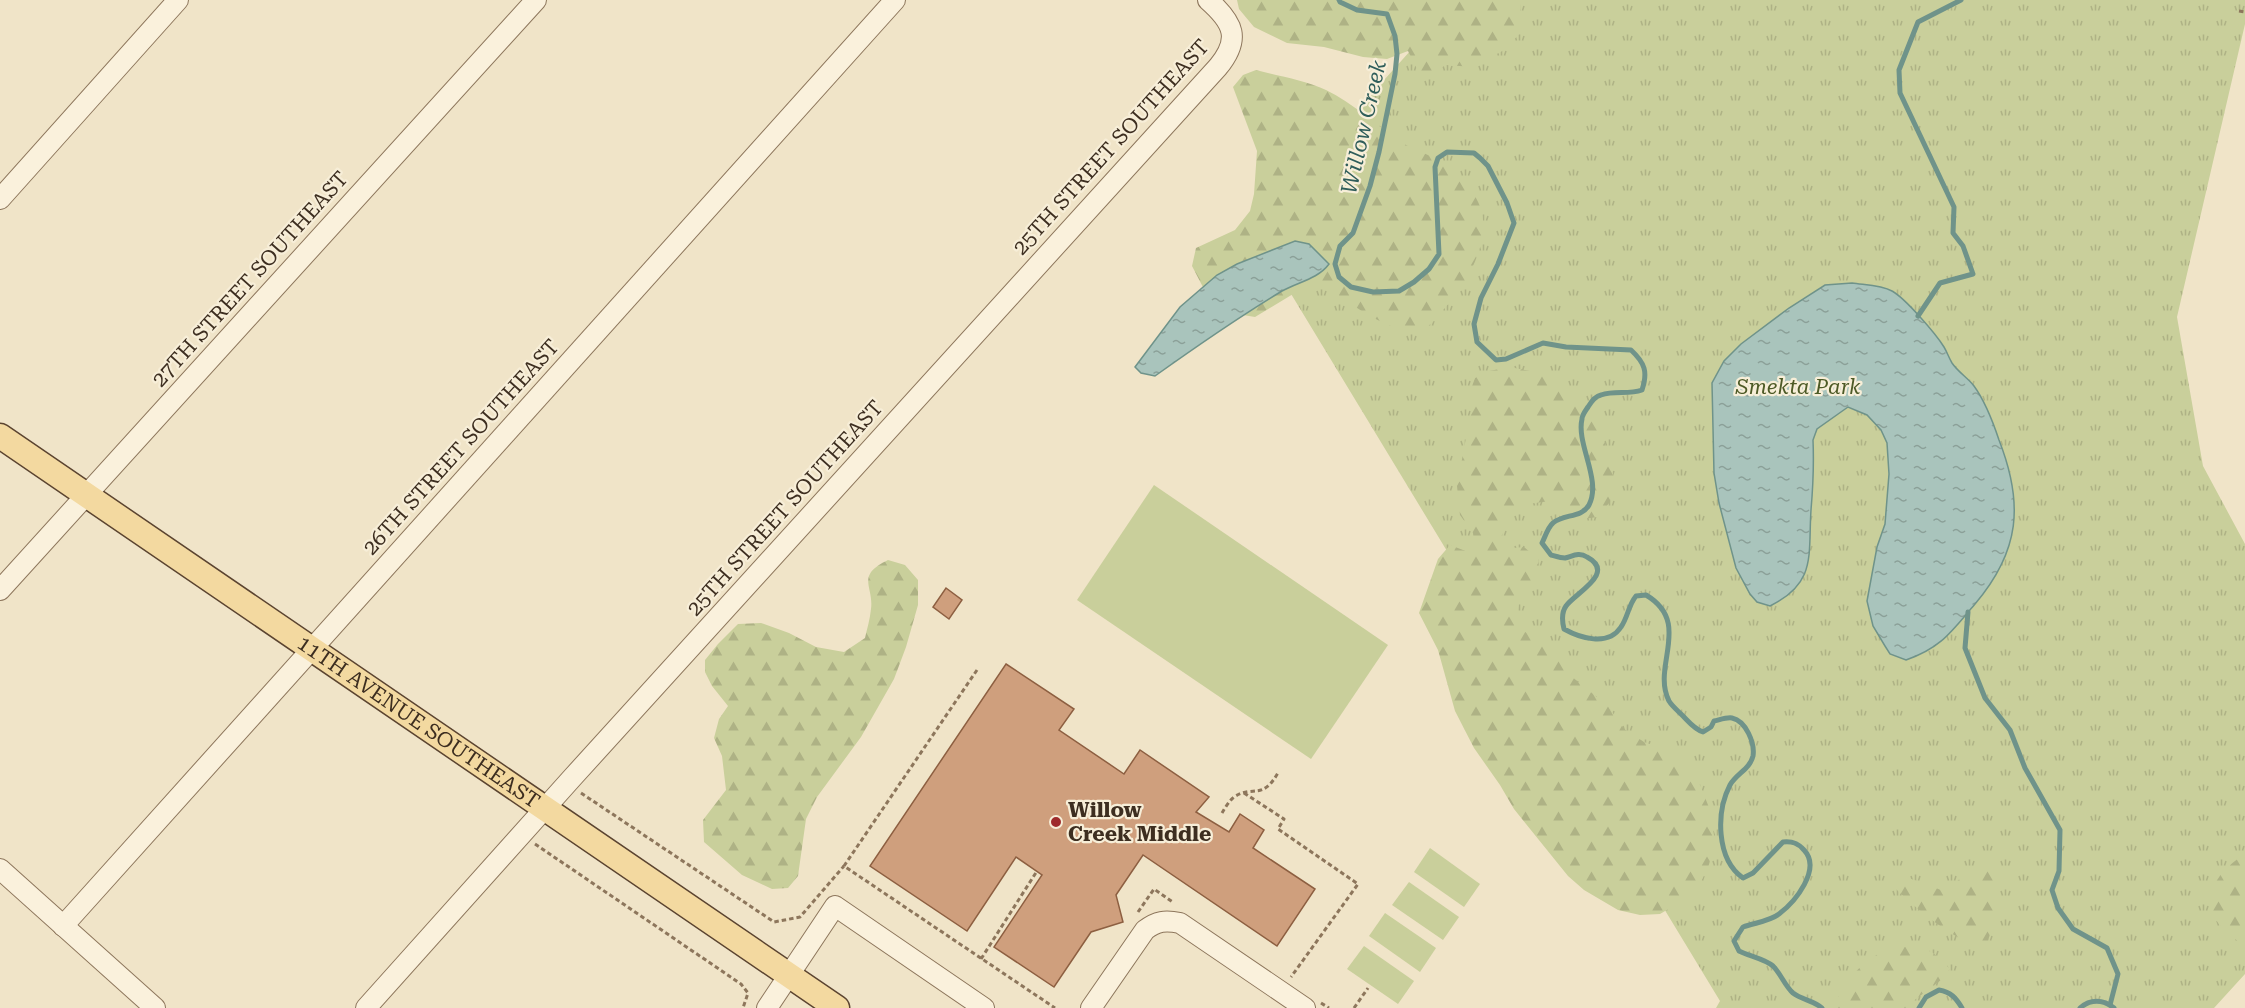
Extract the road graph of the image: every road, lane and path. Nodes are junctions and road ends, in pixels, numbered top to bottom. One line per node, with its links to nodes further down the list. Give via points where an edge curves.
1 (178, 0): 7 (street)
2 (536, 0): 9 (street, 27TH STREET SOUTHEAST)
3 (895, 0): 11 (street, 26TH STREET SOUTHEAST)
4 (1208, 0): 14 (street, 25TH STREET SOUTHEAST, via 1225,18 1233,36 1232,46 1218,68)
5 (2239, 10): 6 (path)
6 (2245, 12)
7 (0, 199)
8 (0, 436): 9 (main road, 11TH AVENUE SOUTHEAST)
9 (87, 495): 10 (street, 27TH STREET SOUTHEAST); 11 (main road, 11TH AVENUE SOUTHEAST)
10 (0, 590)
11 (313, 649): 16 (main road, 11TH AVENUE SOUTHEAST); 22 (street, 26TH STREET SOUTHEAST)
12 (977, 670): 19 (path)
13 (1279, 771): 15 (path, via 1267,788)
14 (567, 784): 16 (street, 25TH STREET SOUTHEAST); 19 (path, via 774,922 800,917)
15 (1244, 793): 17 (path, via 1233,798); 25 (path, via 1284,819 1278,829 1358,884)
16 (545, 808): 18 (street, 25TH STREET SOUTHEAST); 24 (main road, 11TH AVENUE SOUTHEAST)
17 (1222, 813)
18 (521, 835): 28 (street, 25TH STREET SOUTHEAST); 29 (path, via 741,984 748,993)
19 (844, 866): 23 (path)
20 (0, 869): 22 (street)
21 (1037, 871): 23 (path)
22 (63, 926): 27 (street)
23 (981, 958): 33 (path)
24 (788, 975): 30 (street); 31 (main road, 11TH AVENUE SOUTHEAST); 32 (street, via 835,906)
25 (1288, 981)
26 (1368, 988): 36 (path)
27 (155, 1008)
28 (366, 1008)
29 (743, 1008)
30 (767, 1008)
31 (837, 1008)
32 (984, 1008)
33 (1055, 1008)
34 (1091, 1008): 35 (street, via 1145,930 1157,922 1168,921 1180,923)
35 (1305, 1008)
36 (1354, 1008)

